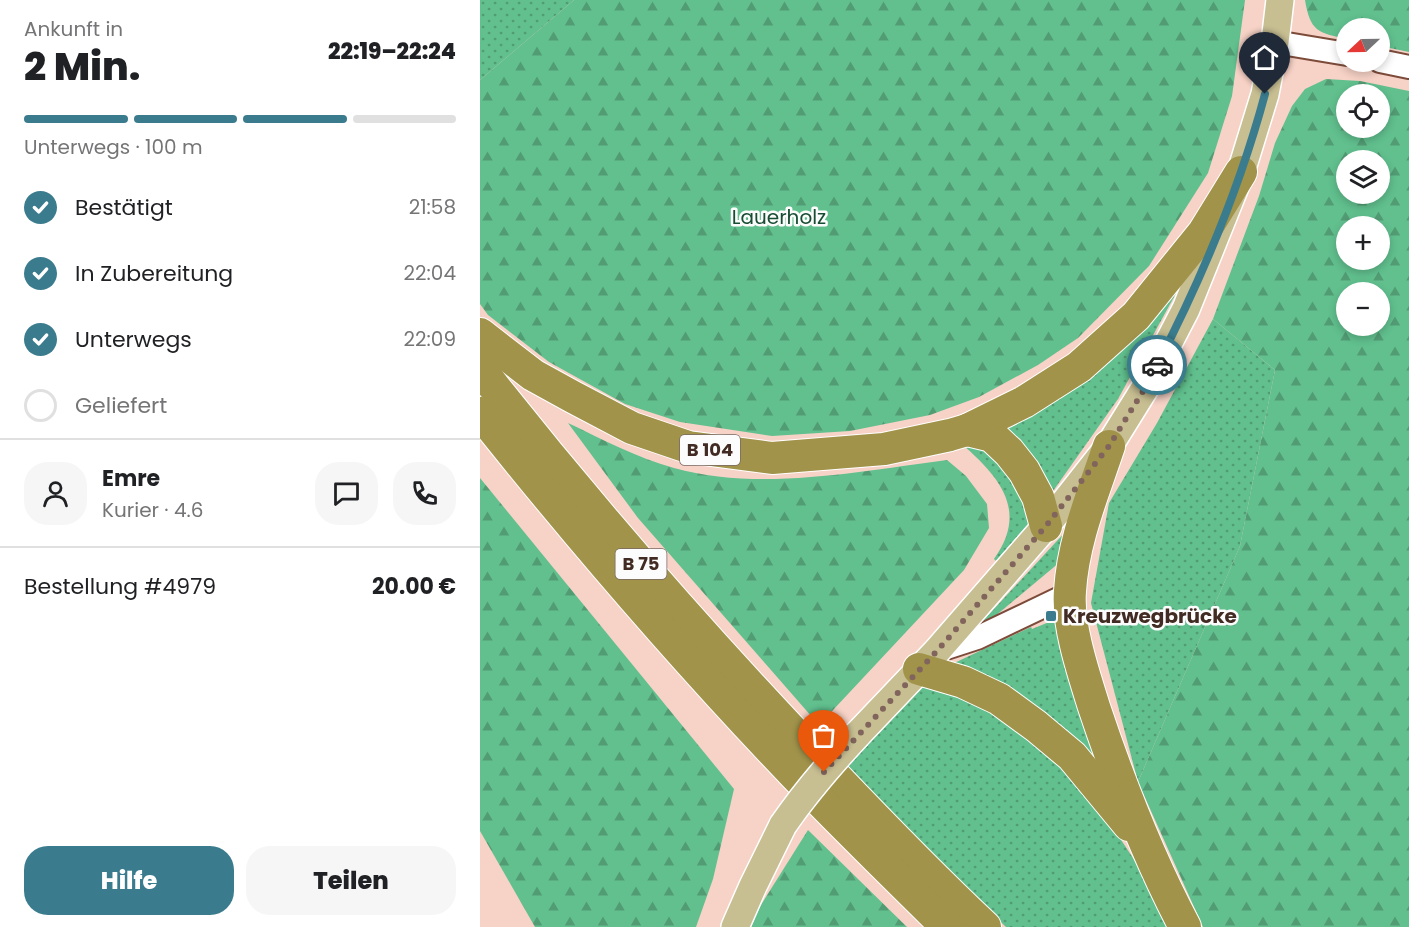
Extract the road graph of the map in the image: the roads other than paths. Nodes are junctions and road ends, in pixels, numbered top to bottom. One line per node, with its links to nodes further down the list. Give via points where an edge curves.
1 (1280, 0): 2 (main road, B 104)
2 (1275, 42): 3 (lane); 6 (main road, B 104, via 1265,94)
3 (1336, 52)
4 (1390, 63): 5 (lane)
5 (1409, 67)
6 (1241, 172): 10 (highway, B 104, via 1204,232 1136,316 1079,367 1024,402); 11 (main road, B 104, via 1186,309)
7 (480, 334): 10 (highway, B 104, via 533,375 573,397 632,428 688,447 772,458 884,449)
8 (480, 369): 18 (highway, B 75, via 705,638 895,839)
9 (480, 413): 17 (highway, B 75, via 702,675 792,772)
10 (967, 430): 12 (highway, via 992,436 1009,452 1038,497)
11 (1109, 446): 12 (main road, B 104); 13 (highway, B 104, via 1081,529)
12 (1046, 526): 14 (main road, B 104)
13 (1069, 594): 14 (lane); 15 (highway, B 104, via 1085,680)
14 (928, 660): 15 (highway, B 104, via 999,699 1036,726 1071,756); 16 (main road, B 104, bridge, via 856,735 783,825)
15 (1147, 847): 19 (highway, B 104)
16 (735, 927)
17 (947, 927)
18 (985, 927)
19 (1185, 927)

